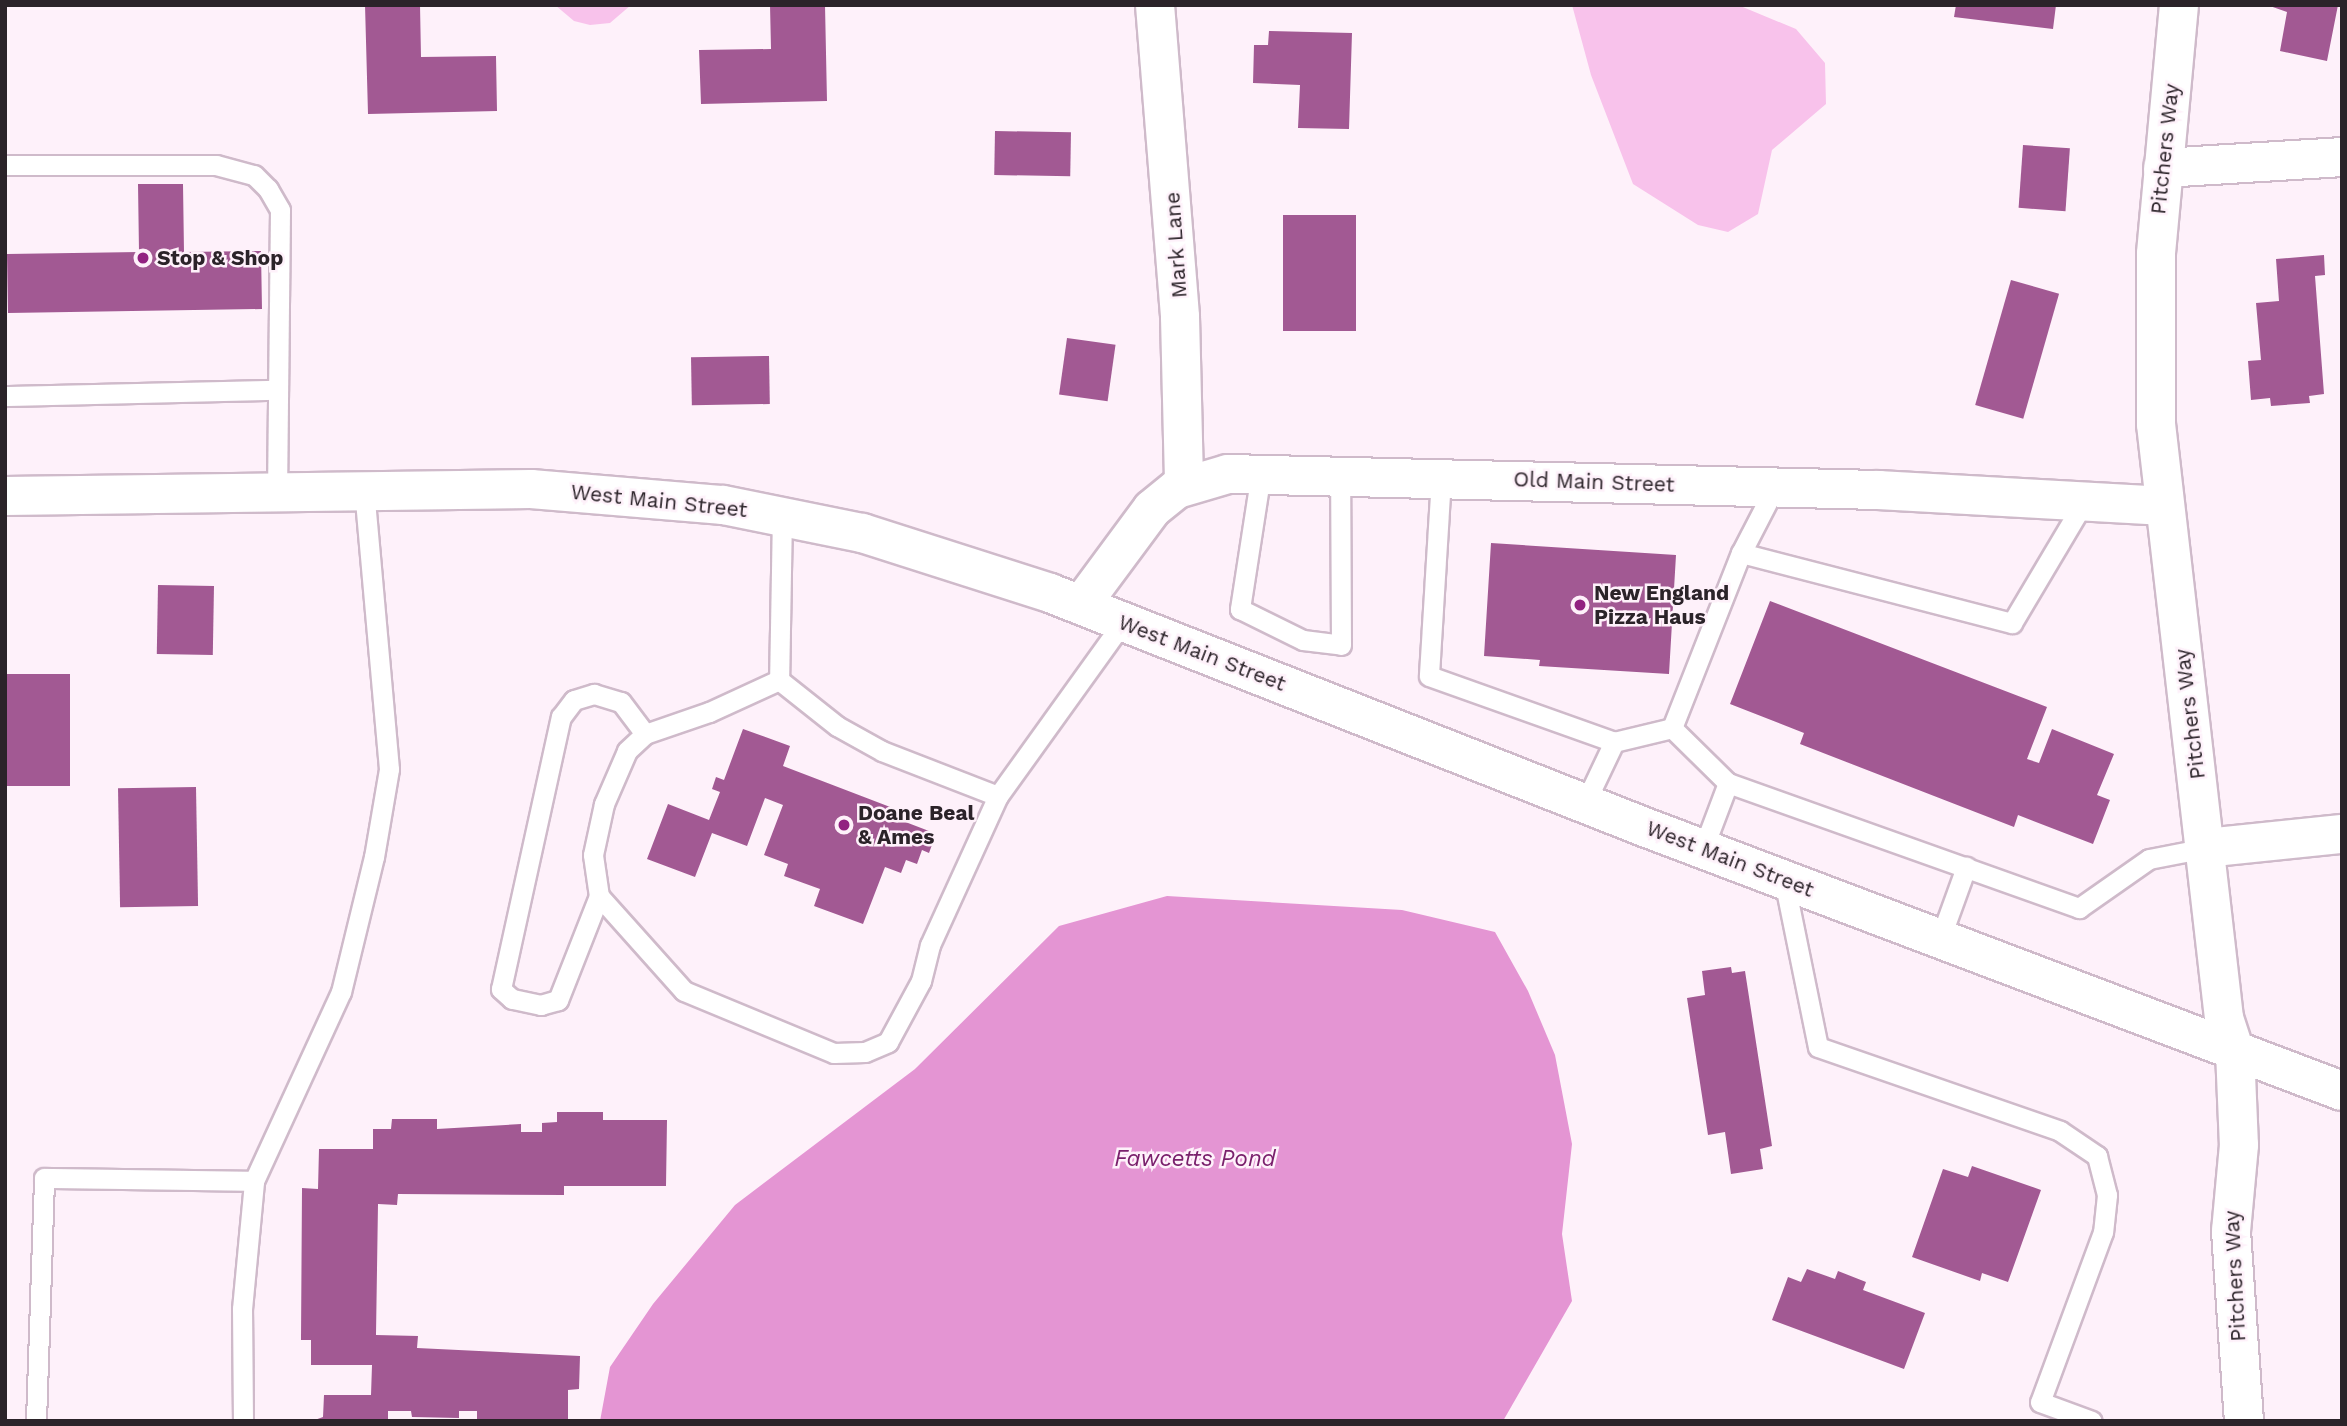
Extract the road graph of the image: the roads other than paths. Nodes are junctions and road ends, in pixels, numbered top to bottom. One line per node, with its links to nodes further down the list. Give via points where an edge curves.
1 (1155, 5): 11 (main road, Mark Lane, via 1180,317)
2 (2179, 5): 5 (main road, Pitchers Way)
3 (2342, 157): 5 (main road)
4 (5, 165): 6 (lane, via 216,165 254,175 279,209)
5 (2163, 168): 17 (main road, Pitchers Way, via 2154,314 2156,424)
6 (278, 390): 7 (lane); 14 (lane)
7 (5, 396)
8 (1261, 473): 9 (main road, Old Main Street); 9 (lane, via 1240,609 1303,640 1340,645); 11 (main road, Old Main Street, via 1228,474)
9 (1340, 475): 10 (main road, Old Main Street)
10 (1441, 478): 12 (main road, Old Main Street); 25 (lane, via 1429,676)
11 (1184, 486): 20 (main road, Old Main Street, via 1152,509)
12 (1775, 487): 16 (main road, Old Main Street); 19 (lane)
13 (364, 491): 14 (main road, West Main Street); 18 (main road, West Main Street, via 531,489 662,498); 38 (lane, via 389,769 374,857 341,992)
14 (277, 493): 15 (main road, West Main Street)
15 (5, 496)
16 (2086, 499): 17 (main road, Old Main Street); 19 (lane, via 2012,623)
17 (2165, 506): 30 (main road, Pitchers Way)
18 (782, 514): 20 (main road, West Main Street, via 862,533); 22 (lane)
19 (1741, 554): 23 (lane)
20 (1081, 605): 21 (main road, West Main Street)
21 (1123, 622): 27 (lane); 28 (main road, West Main Street)
22 (779, 680): 24 (lane); 27 (lane, via 837,726 882,751)
23 (1672, 728): 25 (lane); 26 (lane)
24 (645, 734): 34 (lane, via 627,751 604,804 593,855); 34 (lane, via 621,702 594,694 574,700 561,717 501,989 512,999 541,1005 558,1000)
25 (1614, 742): 28 (lane)
26 (1728, 783): 31 (lane); 32 (lane)
27 (998, 796): 34 (lane, via 930,945 921,981 888,1042 865,1052 834,1053 684,991)
28 (1585, 803): 31 (main road, West Main Street)
29 (2342, 834): 30 (main road)
30 (2206, 848): 32 (lane, via 2149,859 2079,908); 36 (main road, Pitchers Way, via 2224,1018)
31 (1703, 849): 33 (main road, West Main Street)
32 (1966, 867): 35 (lane)
33 (1784, 880): 35 (main road, West Main Street); 41 (lane, via 1818,1047 2060,1131 2097,1156 2108,1195 2103,1232 2039,1402)
34 (599, 897)
35 (1940, 939): 36 (main road, West Main Street)
36 (2235, 1051): 37 (main road, West Main Street); 42 (main road, Pitchers Way, via 2239,1145 2231,1231)
37 (2342, 1091)
38 (254, 1181): 39 (lane, via 44,1178); 40 (lane, via 242,1309)
39 (36, 1421)
40 (243, 1421)
41 (2092, 1421)
42 (2244, 1421)

